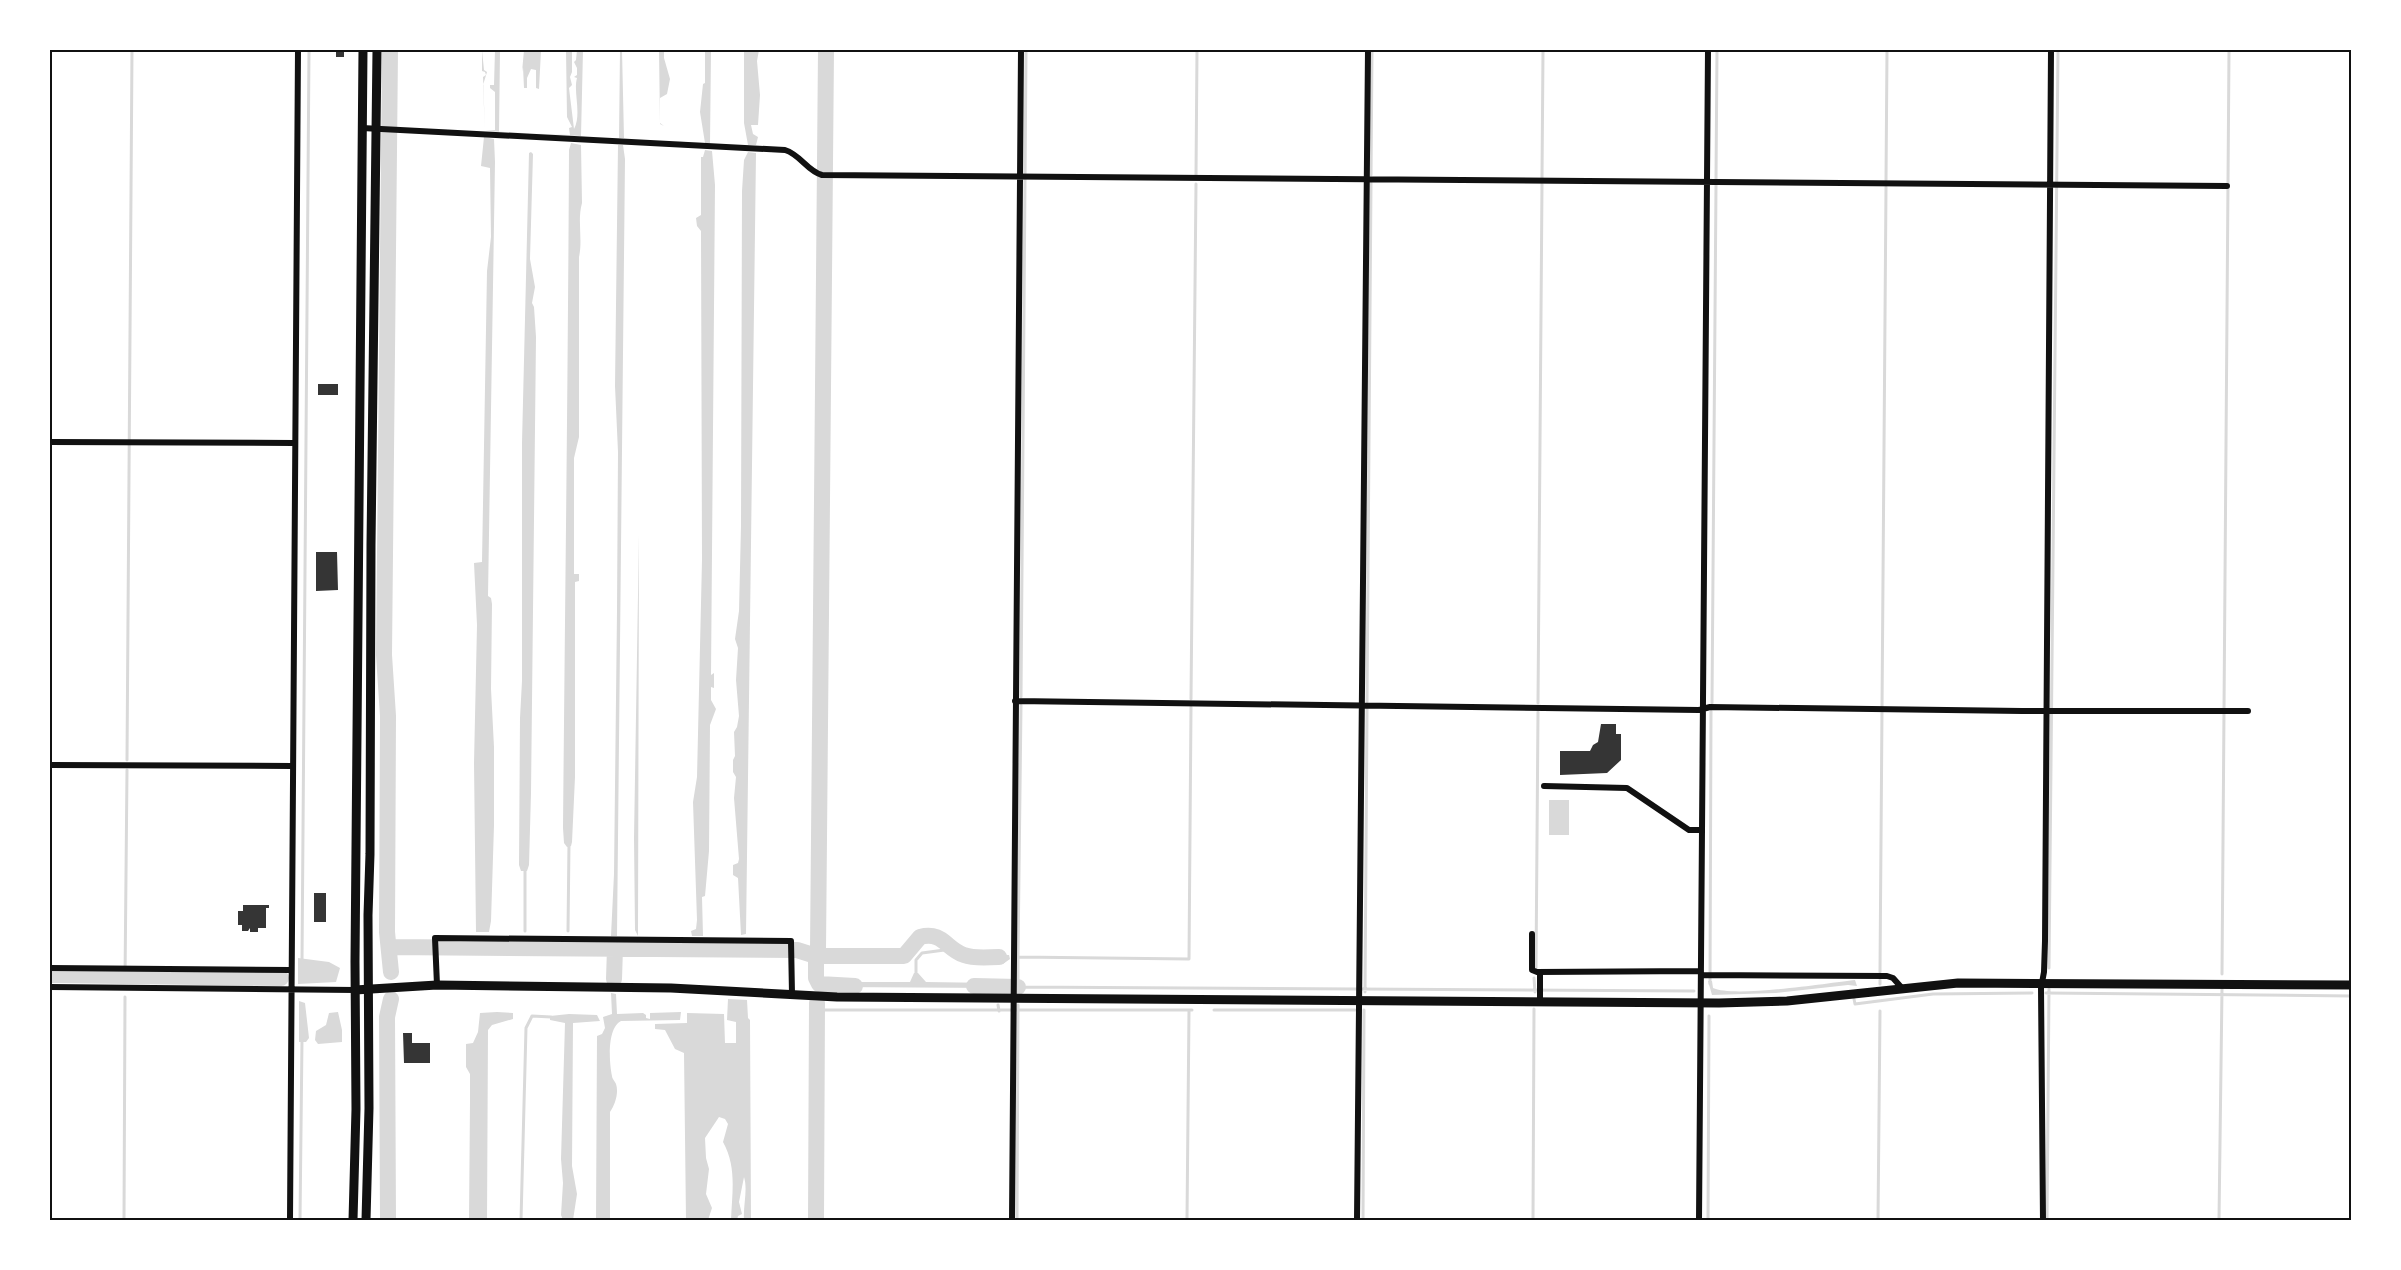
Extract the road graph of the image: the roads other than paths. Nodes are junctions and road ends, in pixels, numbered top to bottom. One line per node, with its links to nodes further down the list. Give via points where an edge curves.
1 (298, 50): 16 (street)
2 (363, 50): 8 (main road)
3 (377, 50): 9 (main road)
4 (1021, 50): 10 (street)
5 (1368, 50): 11 (street)
6 (1708, 50): 12 (street)
7 (2051, 50): 13 (street)
8 (362, 128): 9 (street); 37 (main road)
9 (380, 129): 10 (street, via 785,150 793,152 811,171 825,176); 36 (main road, via 371,545)
10 (1023, 176): 11 (street); 17 (street)
11 (1366, 180): 12 (street); 18 (street)
12 (1706, 183): 13 (street); 19 (street)
13 (2055, 185): 14 (street); 20 (street)
14 (2227, 186)
15 (50, 442): 16 (street)
16 (294, 443): 23 (street)
17 (1016, 701): 18 (street); 42 (street)
18 (1362, 706): 19 (street); 39 (street)
19 (1703, 708): 20 (street); 25 (street)
20 (2051, 711): 21 (street); 31 (street)
21 (2248, 711)
22 (50, 765): 23 (street)
23 (292, 766): 28 (street)
24 (1544, 786): 25 (street, via 1627,788 1689,830)
25 (1702, 830): 30 (street)
26 (1532, 934): 29 (street, via 1532,970)
27 (50, 968): 28 (street)
28 (291, 970): 38 (street)
29 (1540, 972): 30 (street); 40 (street)
30 (1706, 974): 35 (street, via 1887,976); 43 (street)
31 (2042, 982): 33 (main road); 35 (main road); 50 (street)
32 (437, 985): 36 (main road); 41 (main road); 41 (street, via 435,938 791,941)
33 (2352, 985)
34 (50, 987): 38 (street)
35 (1900, 987): 43 (main road, via 1787,1001)
36 (369, 988): 37 (main road); 46 (main road)
37 (355, 990): 38 (street); 45 (main road)
38 (291, 991): 44 (street)
39 (1358, 993): 40 (main road); 42 (main road); 48 (street)
40 (1540, 993): 43 (main road)
41 (792, 994): 42 (main road)
42 (1013, 998): 47 (street)
43 (1701, 1003): 49 (street)
44 (290, 1221)
45 (353, 1221)
46 (366, 1221)
47 (1012, 1221)
48 (1357, 1221)
49 (1699, 1221)
50 (2043, 1221)

